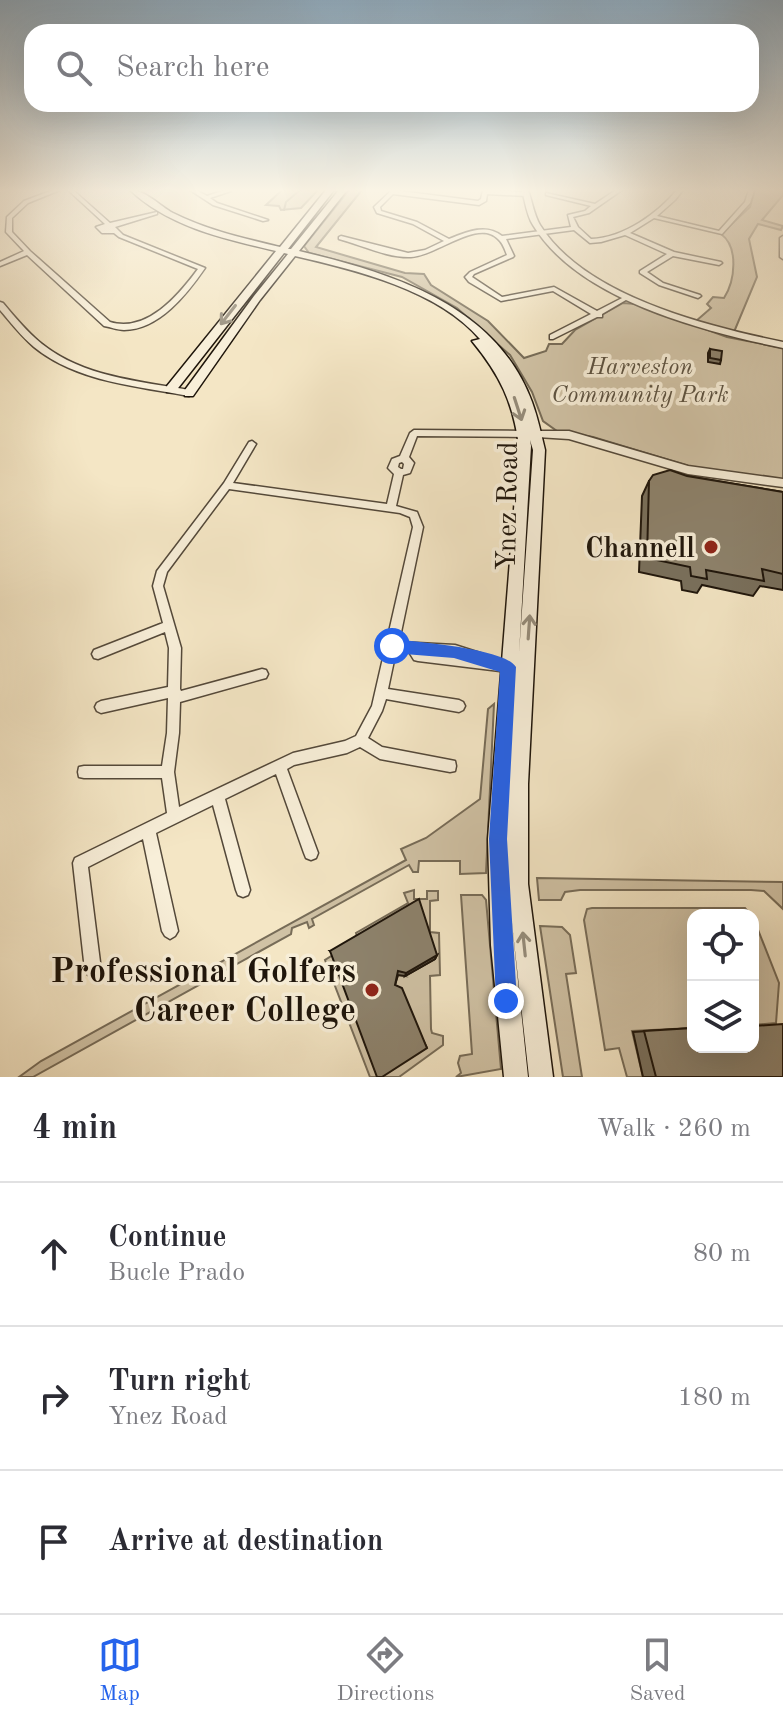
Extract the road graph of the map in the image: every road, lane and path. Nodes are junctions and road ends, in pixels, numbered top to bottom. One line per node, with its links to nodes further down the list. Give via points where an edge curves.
1 (15, 240): 12 (street)
2 (140, 240): 12 (street, via 202,268 150,323 137,327 116,329 95,317)
3 (230, 240): 13 (main road, Ynez Road)
4 (244, 240): 13 (main road, Ynez Road)
5 (294, 240): 13 (main road)
6 (297, 240): 13 (main road)
7 (350, 240): 8 (street, via 412,255)
8 (446, 240)
9 (502, 240): 20 (street, via 511,256 472,273 471,281 501,299 554,289)
10 (548, 240): 18 (street, via 575,266)
11 (642, 240): 14 (street)
12 (28, 252): 15 (street)
13 (285, 253): 23 (main road, one-way to 23); 24 (main road); 25 (main road, Ynez Road, via 411,293 464,328 505,378)
14 (672, 254): 16 (street); 17 (street, via 642,272)
15 (0, 262)
16 (719, 263)
17 (698, 296)
18 (628, 297): 20 (street); 22 (street, via 710,328)
19 (0, 305): 23 (street, via 32,341 58,359 111,378)
20 (599, 315): 21 (street)
21 (553, 337)
22 (783, 345)
23 (171, 389): 24 (street)
24 (189, 393)
25 (530, 434): 27 (street, via 569,435 688,470); 29 (street, via 683,476); 30 (street, via 414,433 404,458 395,461 393,468 399,473); 34 (main road, Ynez Road); 40 (main road, Ynez Road, one-way to 25, via 539,450)
26 (252, 444): 28 (street)
27 (783, 483)
28 (227, 485): 30 (street); 31 (street, via 162,571 158,586)
29 (783, 492)
30 (391, 508): 32 (street, via 418,521)
31 (168, 626): 33 (street); 37 (street, via 175,648)
32 (392, 646): 34 (street, via 413,649 418,656 430,653); 36 (street)
33 (98, 654)
34 (499, 666): 40 (main road, via 518,674 516,715); 53 (main road, Ynez Road, via 498,854)
35 (262, 674): 37 (street)
36 (381, 693): 38 (street); 41 (street)
37 (175, 695): 39 (street); 45 (street)
38 (459, 706)
39 (101, 707)
40 (523, 725): 54 (main road, Ynez Road, one-way to 40, via 518,884)
41 (360, 740): 42 (street); 43 (street, via 380,753)
42 (279, 765): 46 (street); 49 (street)
43 (450, 766)
44 (84, 772): 45 (street)
45 (168, 772): 47 (street)
46 (217, 796): 47 (street); 50 (street)
47 (174, 817): 48 (street)
48 (148, 829): 51 (street); 52 (street, via 80,863)
49 (311, 853)
50 (243, 890)
51 (170, 931)
52 (93, 970)
53 (516, 1077)
54 (541, 1077)

